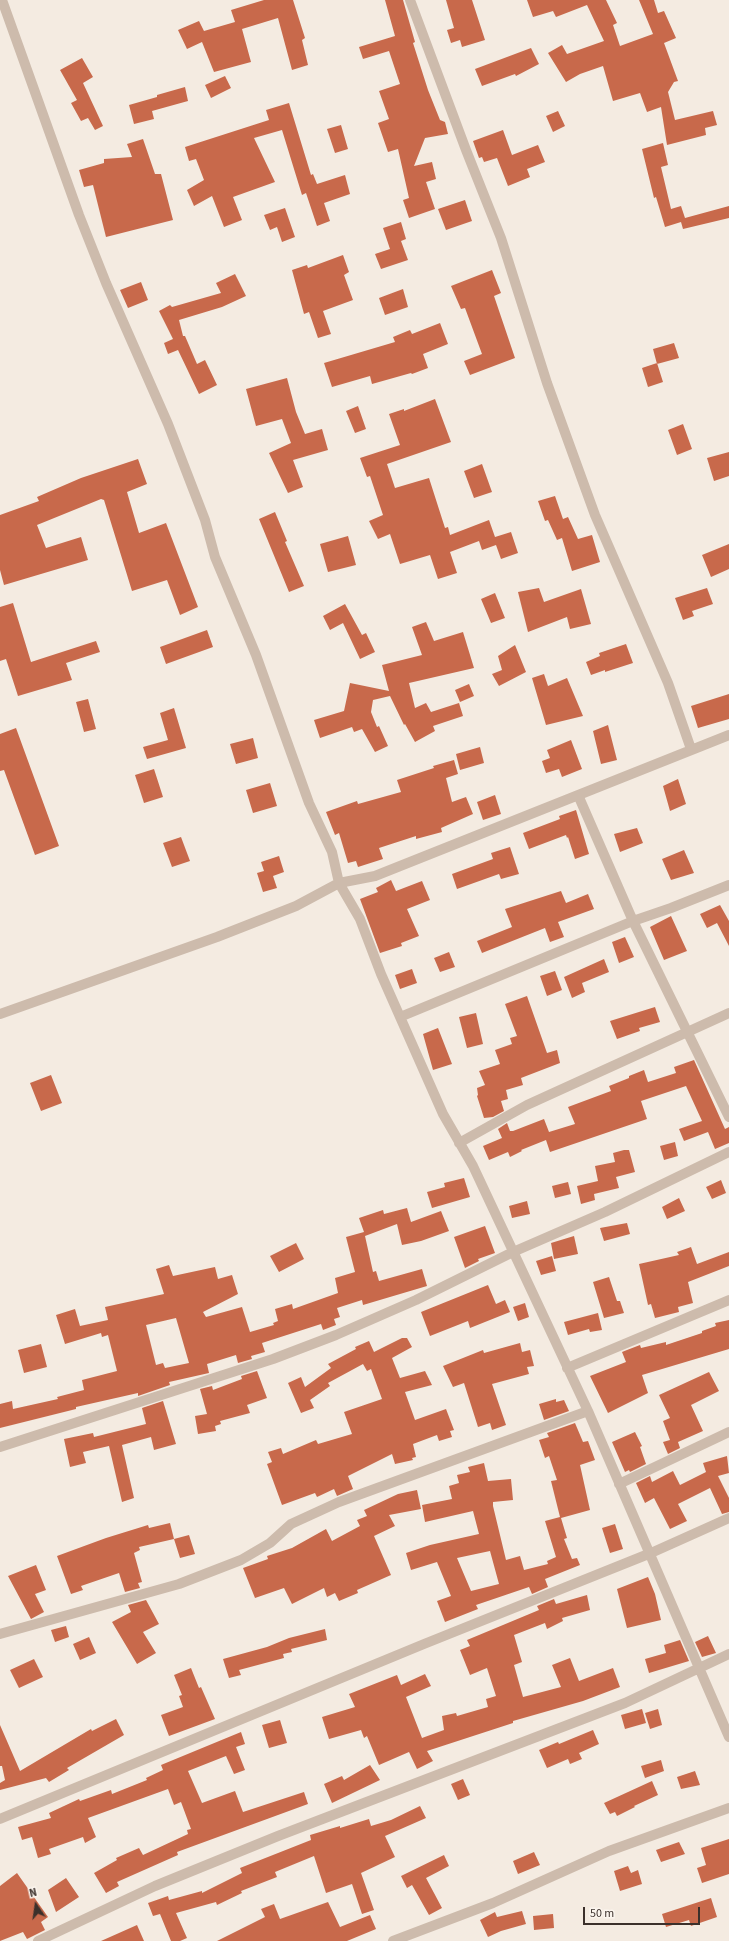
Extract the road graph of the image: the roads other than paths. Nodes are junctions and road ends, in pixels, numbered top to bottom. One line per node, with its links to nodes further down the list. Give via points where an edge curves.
1 (2, 0): 6 (street, via 82,222 168,424 205,520 215,557 256,655 309,803 332,852)
2 (410, 0): 4 (street, via 501,238 546,383 595,515 668,682)
3 (729, 735): 4 (street)
4 (691, 749): 5 (street)
5 (578, 795): 6 (street, via 375,876); 8 (street)
6 (339, 884): 10 (street, via 296,906 217,937); 11 (street, via 360,919)
7 (729, 885): 8 (street)
8 (633, 921): 11 (street); 12 (street)
9 (729, 1013): 12 (street)
10 (0, 1014)
11 (400, 1017): 14 (street, via 443,1114)
12 (687, 1031): 13 (street); 14 (street, via 527,1105)
13 (729, 1117)
14 (459, 1142): 16 (street, via 473,1166)
15 (729, 1152): 16 (street, via 605,1212)
16 (512, 1252): 18 (street); 21 (street, via 416,1300 273,1359)
17 (729, 1300): 18 (street)
18 (567, 1368): 19 (street)
19 (588, 1411): 22 (street); 25 (street, via 305,1516 291,1524 270,1543 241,1560 179,1584)
20 (729, 1432): 22 (street)
21 (0, 1447)
22 (619, 1484): 24 (street)
23 (729, 1518): 24 (street)
24 (651, 1553): 27 (street); 30 (street, via 417,1646)
25 (0, 1634)
26 (729, 1654): 27 (street)
27 (700, 1668): 28 (street); 31 (street, via 624,1703 155,1886)
28 (729, 1737)
29 (729, 1808): 32 (street, via 609,1852 492,1903)
30 (0, 1819)
31 (38, 1941)
32 (393, 1941)

